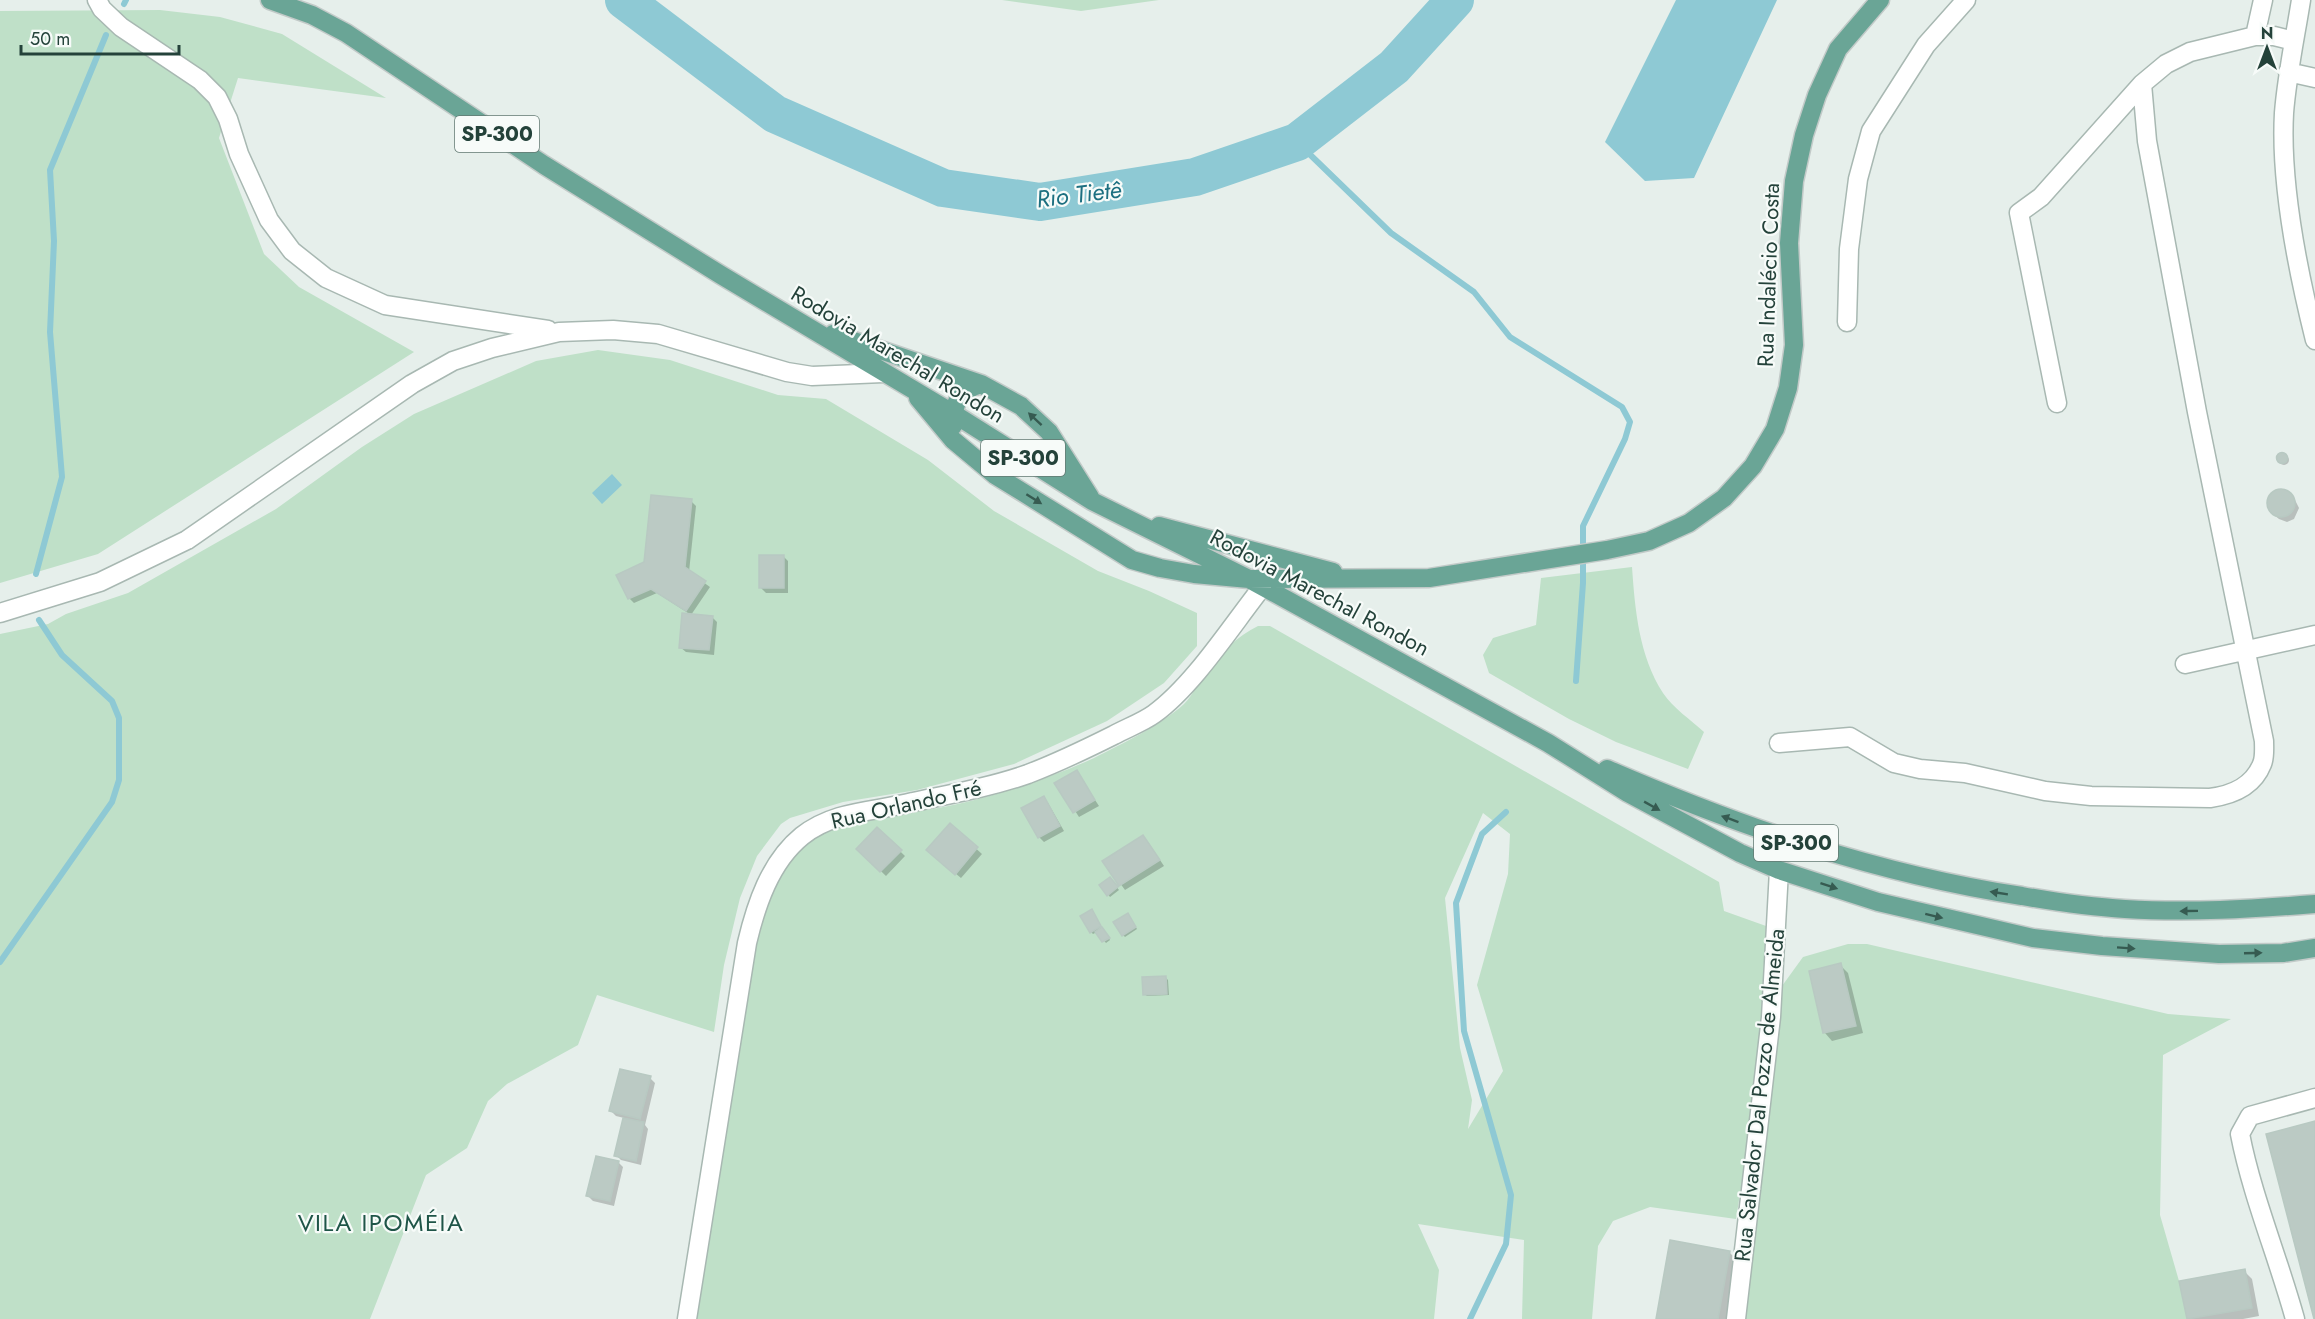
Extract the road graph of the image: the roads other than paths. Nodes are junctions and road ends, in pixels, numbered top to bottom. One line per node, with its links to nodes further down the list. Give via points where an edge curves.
1 (270, 0): 13 (main road, Rodovia Marechal Rondon / SP-300, via 346,33 544,165)
2 (1880, 0): 24 (main road, Rua Indalécio Costa, via 1838,49 1804,135 1794,181 1789,243 1794,345 1788,388 1774,429 1753,466 1724,498 1689,523 1649,541 1429,578)
3 (1966, 0): 12 (street, via 1926,45 1871,131 1858,179 1850,237)
4 (2263, 0): 7 (street)
5 (2301, 0): 8 (street)
6 (100, 5): 14 (street, via 121,27 200,80 217,97 269,220 292,251 326,279 385,305)
7 (2255, 36): 8 (street); 11 (street, via 2190,52 2166,64)
8 (2294, 41): 9 (street)
9 (2288, 72): 10 (street); 15 (street, via 2284,144 2291,218)
10 (2315, 78)
11 (2142, 84): 19 (street, via 2041,197 2019,213); 28 (street, via 2147,141 2192,390)
12 (1847, 322)
13 (805, 325): 16 (main road, Rodovia Marechal Rondon / SP-300); 17 (main road)
14 (559, 332): 16 (street, via 613,330 658,334 812,376); 26 (street, via 453,361 412,384 187,540 100,582)
15 (2315, 340)
16 (883, 373): 18 (main road, Rodovia Marechal Rondon / SP-300)
17 (981, 384): 20 (main road, via 960,394); 22 (main road, one-way to 17, via 1049,432 1021,405)
18 (911, 390): 20 (main road, Rodovia Marechal Rondon / SP-300); 21 (main road, Rua Indalécio Costa)
19 (2058, 403)
20 (954, 414): 21 (main road); 22 (main road, Rodovia Marechal Rondon / SP-300)
21 (953, 440): 25 (main road, Rua Indalécio Costa, one-way to 25, via 995,475 1132,560)
22 (1092, 501): 23 (main road, Rodovia Marechal Rondon / SP-300)
23 (1125, 518): 24 (main road, Rua Indalécio Costa); 25 (main road, Rodovia Marechal Rondon / SP-300)
24 (1358, 579): 25 (main road, Rua Indalécio Costa)
25 (1256, 583): 30 (main road, Rodovia Marechal Rondon / SP-300); 36 (street, Rua Orlando Fré, via 1180,692 1154,715 1086,750 1026,774 825,821 801,837 784,856 756,906 747,943)
26 (0, 613)
27 (2315, 635): 28 (street)
28 (2246, 650): 29 (street); 31 (street, via 2264,741 2264,762 2244,787 2228,796 2091,796 2045,791 1965,773 1894,763 1850,737)
29 (2185, 664)
30 (1548, 743): 32 (main road, Rodovia Marechal Rondon / SP-300, one-way to 32, via 1675,819); 33 (main road, Rodovia Marechal Rondon / SP-300, one-way to 30, via 2186,912 2056,902 1975,889 1787,840 1677,800)
31 (1779, 743)
32 (1779, 870): 34 (main road, Rodovia Marechal Rondon / SP-300, one-way to 34, via 1878,902 2033,938 2219,954); 37 (street, Rua Salvador Dal Pozzo de Almeida, via 1771,1017)
33 (2315, 904)
34 (2315, 948)
35 (2315, 1098): 38 (street, via 2250,1116 2240,1134)
36 (687, 1319)
37 (1736, 1319)
38 (2295, 1319)

